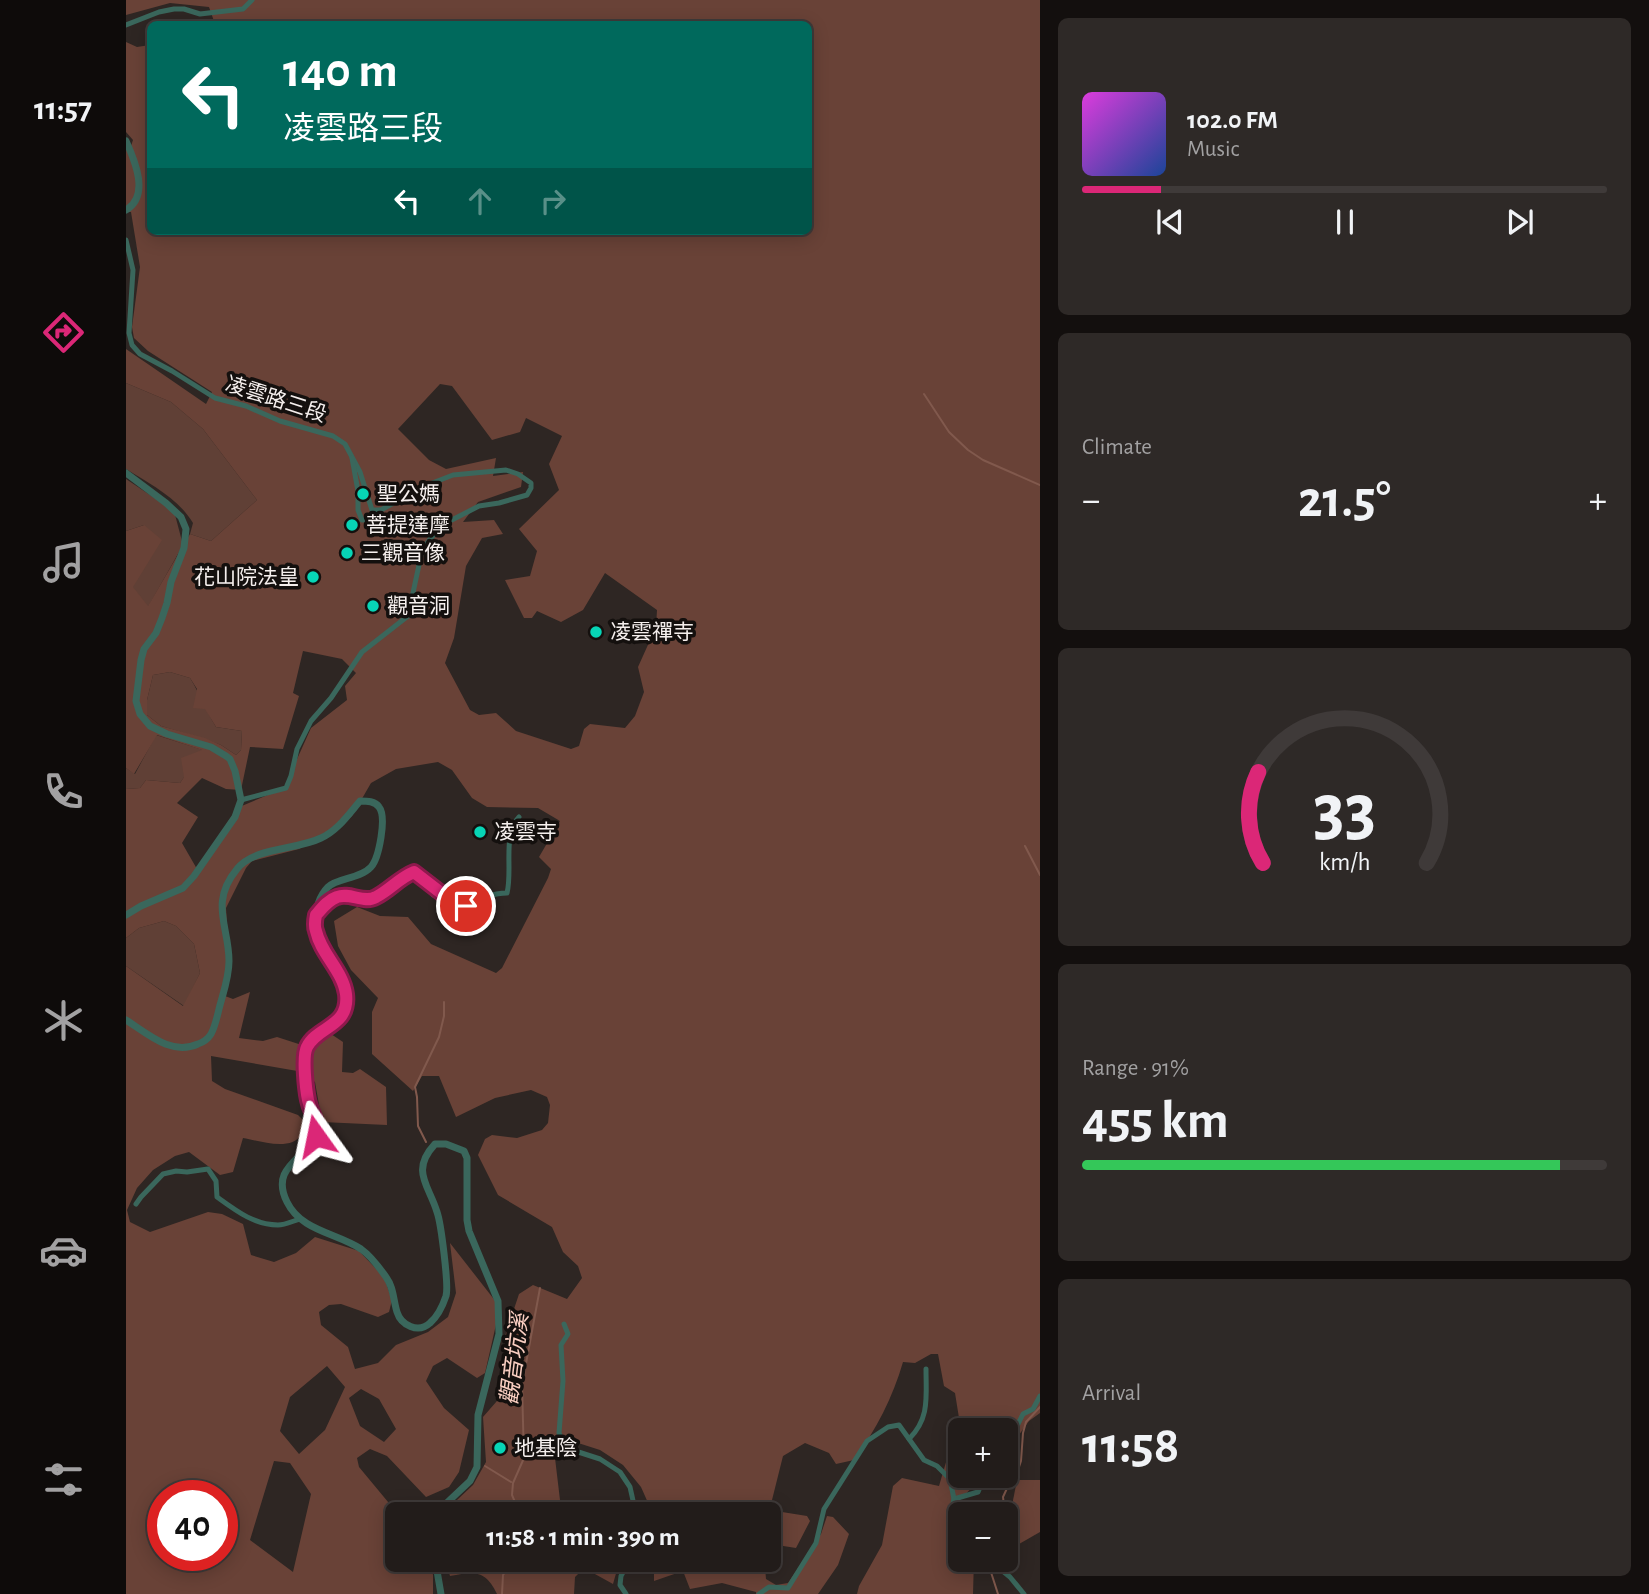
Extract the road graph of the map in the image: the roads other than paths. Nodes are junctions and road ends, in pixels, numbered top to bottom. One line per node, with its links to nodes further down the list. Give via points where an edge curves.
1 (252, 0): 2 (street, via 243,9 200,14 174,9)
2 (126, 25)
3 (126, 141): 4 (street, via 136,165 139,194)
4 (126, 210)
5 (126, 240): 6 (street, 凌雲路三段, via 133,270 129,333 140,354 215,398 333,436 345,444)
6 (352, 458): 8 (street, 凌雲路三段, via 372,510); 8 (street, via 362,520)
7 (126, 472): 9 (street, via 181,517 186,529 162,618 141,660 136,701 140,714 158,730 226,756 235,771)
8 (381, 510): 9 (street, via 453,475 506,470 531,483 527,495 479,506 444,524 422,551 408,616 362,652 311,721 297,748 286,788)
9 (241, 800): 13 (street, via 235,817 183,888)
10 (519, 817): 11 (street, via 511,834 507,893 466,906)
11 (432, 885): 12 (street); 14 (street, via 414,872 370,900 339,895)
12 (433, 895)
13 (126, 915)
14 (316, 915): 15 (street, via 329,886 372,867 382,814 375,803 360,801 324,837 238,866 229,880 221,915 229,974 205,1041 169,1046); 17 (street, via 315,930 346,997 338,1019 306,1047 309,1102 318,1126 316,1136 285,1173 282,1187)
15 (126, 1020)
16 (136, 1204): 17 (street, via 163,1174 208,1169 216,1181 217,1197 241,1215 279,1225)
17 (300, 1219): 25 (street, via 363,1250 389,1281 404,1324 422,1328 440,1310 447,1282 438,1213 422,1171 435,1144 464,1151 469,1231 498,1301 499,1334 478,1415 477,1467 470,1481)
18 (564, 1324): 26 (street, via 568,1335 561,1345 559,1433 566,1448 600,1459 620,1472)
19 (926, 1369): 22 (street, via 926,1411)
20 (1040, 1396): 21 (street)
21 (1018, 1424)
22 (909, 1439): 24 (street, via 924,1460 950,1479); 33 (street, via 899,1425 867,1440 824,1509 816,1543 788,1588 769,1587)
23 (980, 1488): 24 (street)
24 (954, 1499): 27 (street)
25 (448, 1502)
26 (633, 1502)
27 (953, 1502)
28 (438, 1572): 31 (street)
29 (623, 1572): 32 (street, via 620,1585)
30 (1004, 1572): 34 (street)
31 (442, 1594)
32 (626, 1594)
33 (759, 1594)
34 (1024, 1594)

